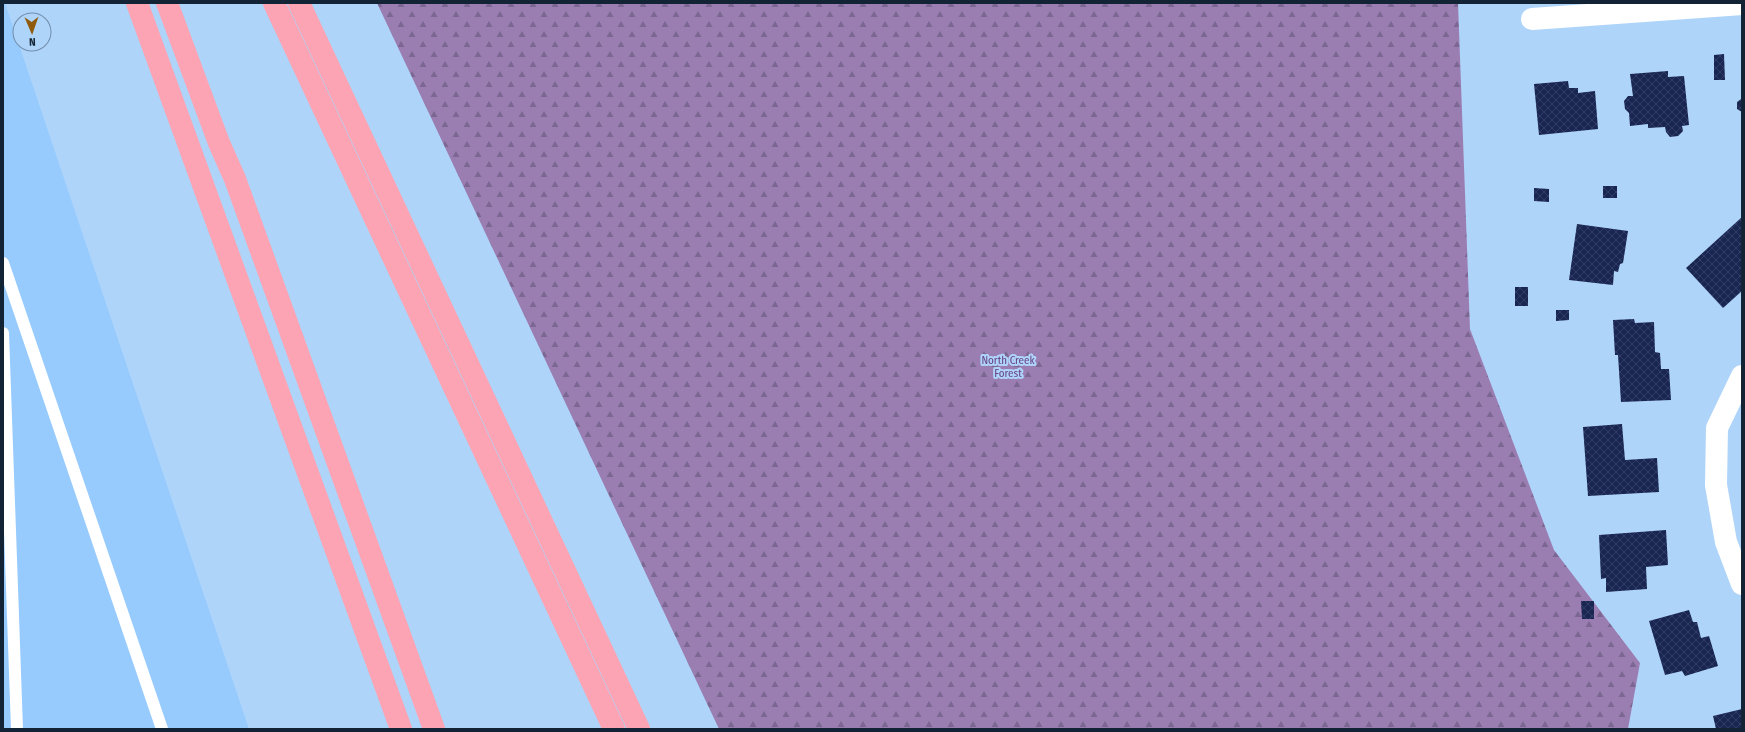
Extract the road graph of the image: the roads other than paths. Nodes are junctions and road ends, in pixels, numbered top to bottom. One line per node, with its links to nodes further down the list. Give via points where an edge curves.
1 (137, 3): 8 (highway)
2 (167, 3): 7 (highway)
3 (274, 3): 17 (highway)
4 (299, 3): 18 (highway)
5 (1742, 4): 6 (street)
6 (1532, 19)
7 (219, 143): 8 (highway); 16 (highway)
8 (207, 192): 15 (highway)
9 (3, 263): 14 (lane)
10 (3, 332): 13 (lane)
11 (1742, 376): 12 (street, via 1717,428 1716,485 1726,542)
12 (1742, 584)
13 (17, 729)
14 (162, 729)
15 (401, 729)
16 (434, 729)
17 (614, 729)
18 (639, 729)

